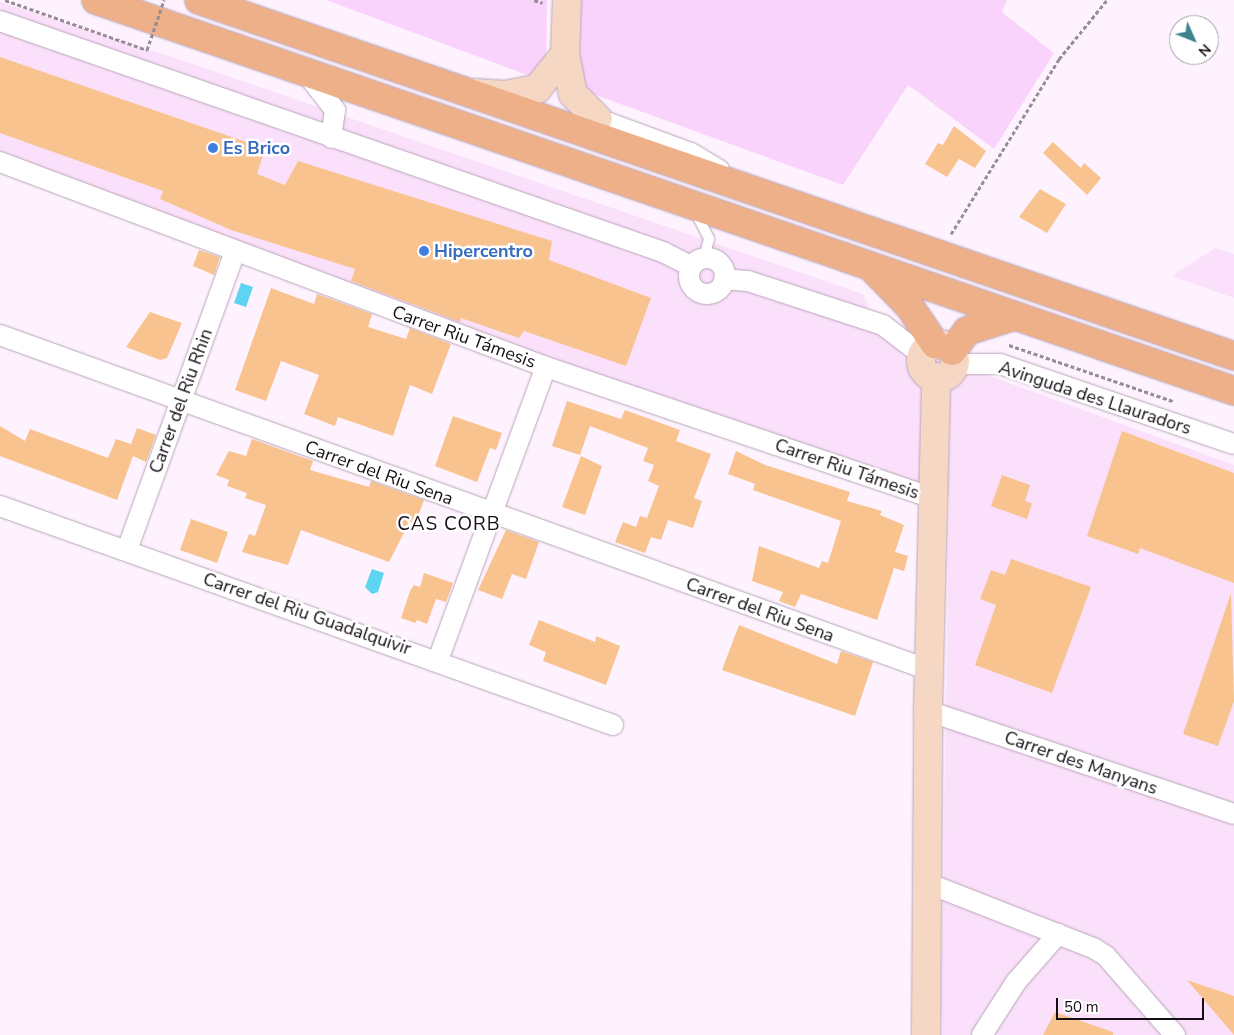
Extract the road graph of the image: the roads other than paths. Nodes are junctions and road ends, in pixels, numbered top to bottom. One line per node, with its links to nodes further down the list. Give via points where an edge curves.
1 (96, 0): 6 (main road)
2 (199, 0): 7 (main road)
3 (567, 0): 5 (street)
4 (0, 21): 9 (street)
5 (565, 54): 7 (street, via 536,89 505,94); 8 (street, via 573,94)
6 (304, 71): 9 (street, via 335,110); 12 (main road)
7 (471, 93): 11 (main road)
8 (598, 120): 11 (street, via 691,153)
9 (331, 138): 14 (street)
10 (0, 162): 13 (street, Carrer Riu Támesis)
11 (748, 189): 19 (main road)
12 (690, 204): 14 (lane, via 709,239); 15 (main road)
13 (235, 252): 21 (street, Carrer Riu Támesis); 23 (street, Carrer del Riu Rhin)
14 (698, 262): 16 (street, via 721,264); 16 (street, via 688,278 698,292 716,291)
15 (868, 265): 17 (main road); 20 (main road, via 910,307)
16 (724, 279): 20 (street, via 748,281 883,325)
17 (1014, 316): 20 (main road, via 967,331); 22 (main road)
18 (0, 335): 23 (street, Carrer del Riu Sena)
19 (1234, 356)
20 (940, 358): 24 (street, Avinguda des Llauradors, via 1000,364); 25 (street)
21 (546, 367): 25 (street, Carrer Riu Támesis); 27 (street)
22 (1234, 391)
23 (181, 402): 27 (street, Carrer del Riu Sena); 28 (street, Carrer del Riu Rhin)
24 (1234, 444)
25 (934, 498): 30 (street)
26 (0, 506): 28 (street, Carrer del Riu Guadalquivir)
27 (492, 513): 29 (street); 30 (street, Carrer del Riu Sena)
28 (127, 550): 29 (street, Carrer del Riu Guadalquivir)
29 (438, 660): 32 (street, Carrer del Riu Guadalquivir)
30 (929, 670): 31 (street)
31 (928, 711): 33 (street, Carrer des Manyans); 34 (street)
32 (613, 725)
33 (1234, 814)
34 (927, 883): 35 (street); 36 (street)
35 (1058, 934): 37 (street, via 1016,982); 38 (street, via 1106,956)
36 (926, 1035)
37 (982, 1035)
38 (1175, 1035)

